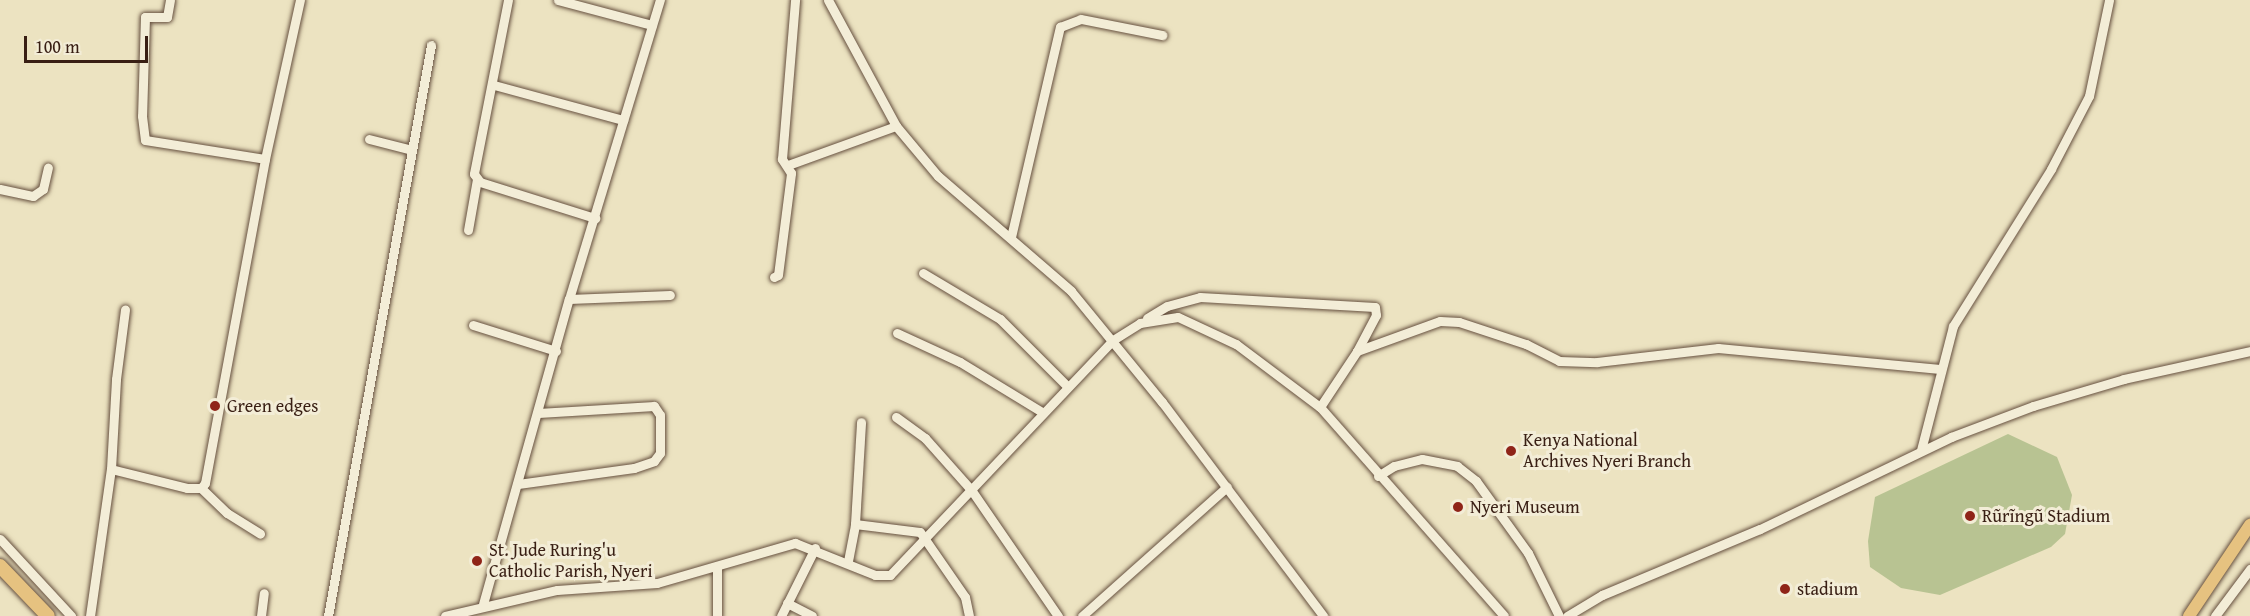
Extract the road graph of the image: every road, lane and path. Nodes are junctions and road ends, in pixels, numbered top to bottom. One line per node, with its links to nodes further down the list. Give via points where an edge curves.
1 (170, 0): 17 (street, via 167,17 144,17 145,140)
2 (300, 0): 17 (street)
3 (508, 0): 12 (street)
4 (558, 0): 9 (street)
5 (660, 0): 9 (street)
6 (795, 0): 18 (street, via 782,159)
7 (828, 0): 14 (street)
8 (2109, 0): 37 (street, via 2097,73 2083,111 2051,169 1973,290 1950,334)
9 (652, 25): 13 (street)
10 (1162, 35): 24 (street, via 1081,19 1060,27)
11 (431, 45): 16 (street)
12 (494, 86): 13 (street); 20 (street, via 475,168)
13 (623, 120): 22 (street)
14 (896, 126): 18 (street); 24 (street, via 938,176)
15 (369, 139): 16 (street)
16 (412, 150): 70 (street)
17 (265, 159): 49 (street, via 210,468)
18 (788, 165): 26 (street, via 791,173 778,274)
19 (48, 168): 21 (street, via 43,189 33,196)
20 (477, 179): 22 (street); 23 (street)
21 (0, 189)
22 (595, 218): 28 (street)
23 (468, 230)
24 (1011, 237): 33 (street, via 1071,291)
25 (923, 273): 38 (street, via 999,319)
26 (774, 278)
27 (670, 295): 28 (street)
28 (569, 299): 34 (street)
29 (125, 310): 45 (street)
30 (1140, 323): 33 (street); 35 (street, via 1167,306 1200,297 1375,307 1376,315); 39 (street, via 1178,317 1194,322 1236,344)
31 (473, 325): 34 (street)
32 (897, 333): 40 (street, via 960,362)
33 (1113, 340): 38 (street); 48 (street)
34 (556, 351): 41 (street)
35 (1358, 351): 37 (street, via 1440,321 1459,322 1526,344 1559,361 1597,362 1718,348); 39 (street)
36 (2250, 351): 44 (street, via 2124,379 2033,406)
37 (1940, 369): 44 (street)
38 (1066, 385): 40 (street)
39 (1320, 407): 46 (street)
40 (1042, 412): 50 (street)
41 (538, 414): 47 (street); 47 (street, via 654,406 660,415 660,453 654,461 634,468)
42 (896, 417): 50 (street, via 925,438)
43 (861, 422): 51 (street)
44 (1922, 450): 82 (street, via 1760,529 1602,595)
45 (111, 469): 49 (street); 68 (street)
46 (1378, 476): 80 (street); 81 (street, via 1405,462 1439,460 1457,466 1476,481 1528,553)
47 (518, 484): 63 (street)
48 (1227, 487): 77 (street); 78 (street); 79 (street)
49 (201, 488): 53 (street, via 227,513)
50 (972, 491): 55 (street); 76 (street)
51 (855, 524): 55 (street, via 916,531); 57 (street)
52 (2250, 525): 83 (main road)
53 (260, 534)
54 (0, 539): 67 (street)
55 (925, 540): 57 (street, via 890,574 875,575); 75 (street, via 965,597)
56 (815, 548): 57 (street); 59 (street, via 795,543); 62 (street)
57 (848, 561)
58 (0, 566): 66 (highway)
59 (717, 567): 63 (street, via 657,584 557,590); 72 (street)
60 (2250, 569): 84 (street)
61 (264, 593): 69 (street)
62 (787, 603): 65 (street); 74 (street)
63 (483, 604): 64 (street)
64 (466, 613): 71 (street)
65 (782, 615): 73 (street)
66 (48, 616)
67 (71, 616)
68 (90, 616)
69 (261, 616)
70 (328, 616)
71 (445, 616)
72 (717, 616)
73 (772, 616)
74 (812, 616)
75 (969, 616)
76 (1058, 616)
77 (1082, 616)
78 (1090, 616)
79 (1323, 616)
80 (1504, 616)
81 (1559, 616)
82 (1567, 616)
83 (2189, 616)
84 (2215, 616)

